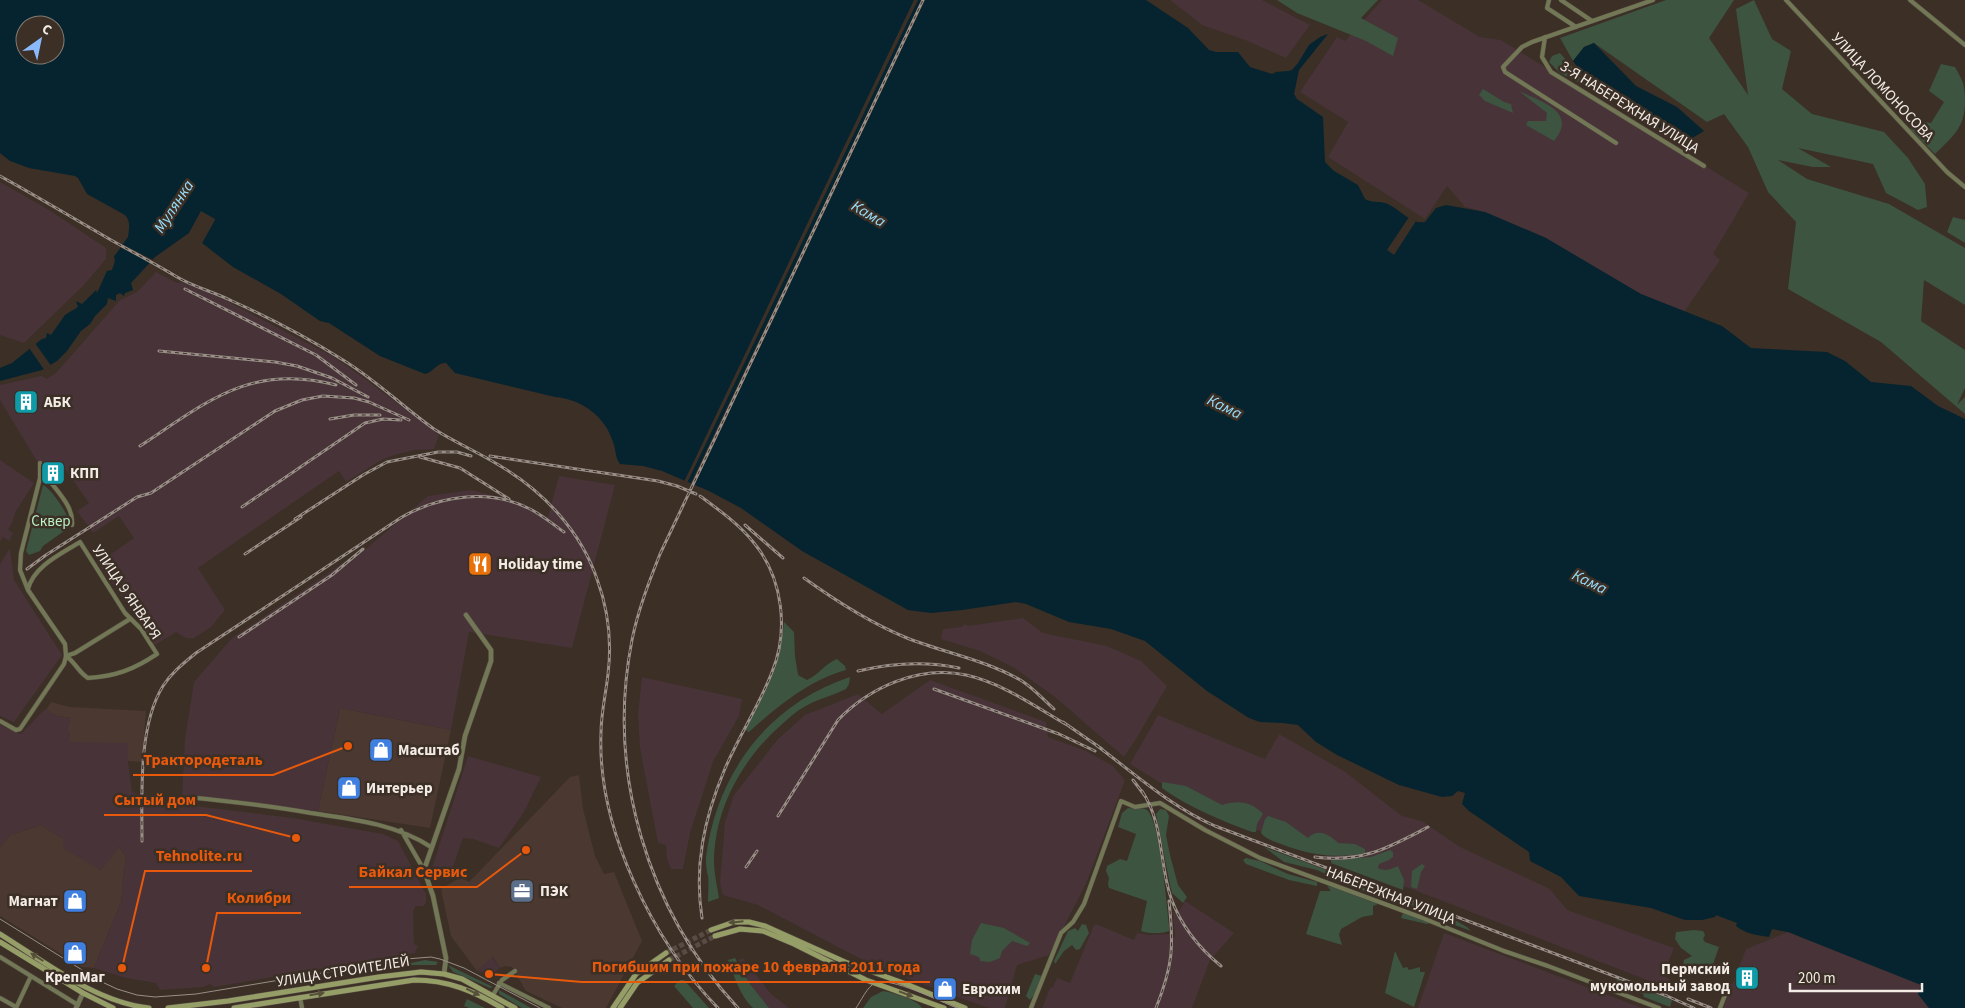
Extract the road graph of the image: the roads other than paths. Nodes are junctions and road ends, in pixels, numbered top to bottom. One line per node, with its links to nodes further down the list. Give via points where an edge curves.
1 (1549, 0): 7 (street, via 1548,8)
2 (1561, 0): 6 (street)
3 (1653, 0): 6 (street)
4 (1786, 0): 12 (street, УЛИЦА ЛОМОНОСОВА, via 1947,172)
5 (1910, 0): 9 (street)
6 (1592, 21): 7 (street)
7 (1576, 27): 8 (street)
8 (1545, 37): 10 (street, via 1522,47 1503,70); 11 (street, 3-Я НАБЕРЕЖНАЯ УЛИЦА, via 1542,57 1551,72)
9 (1965, 45)
10 (1616, 143)
11 (1704, 166)
12 (1965, 187)
13 (40, 463): 14 (street)
14 (40, 478): 15 (street, via 49,480 70,509); 16 (street, via 20,559 21,574)
15 (72, 525)
16 (28, 590): 18 (street, УЛИЦА 9 ЯНВАРЯ, via 40,569 80,542); 19 (street, via 65,644)
17 (466, 615): 23 (street, via 491,650 491,660)
18 (130, 619): 19 (street, via 75,654); 19 (street, УЛИЦА 9 ЯНВАРЯ, via 141,629 156,654 147,661 115,675 86,678 75,662)
19 (66, 656): 20 (street, via 64,664 20,728 16,730)
20 (0, 721)
21 (186, 797): 22 (street, via 313,813)
22 (401, 830): 23 (street); 24 (street)
23 (432, 846): 24 (street)
24 (424, 870): 33 (street, via 446,958)
25 (711, 930): 56 (main road, one-way to 25, via 764,926 744,921)
26 (0, 934): 38 (main road, one-way to 26)
27 (715, 936): 55 (main road, one-way to 55, via 740,929 763,931 866,980)
28 (0, 942): 39 (main road)
29 (666, 953): 53 (main road, via 636,974)
30 (0, 957): 34 (street)
31 (669, 960): 54 (main road, via 637,982)
32 (515, 971): 36 (street)
33 (444, 974): 35 (main road); 40 (main road, УЛИЦА СТРОИТЕЛЕЙ, via 468,981); 47 (main road, УЛИЦА СТРОИТЕЛЕЙ, via 408,973)
34 (31, 976): 43 (street); 44 (street)
35 (442, 981): 41 (main road, УЛИЦА СТРОИТЕЛЕЙ, one-way to 35, via 402,981); 50 (main road, УЛИЦА СТРОИТЕЛЕЙ, one-way to 50, via 474,992)
36 (499, 984): 40 (street); 52 (street)
37 (1729, 985): 59 (street)
38 (84, 986): 39 (main road); 46 (main road, via 109,999)
39 (83, 993): 43 (street); 45 (main road)
40 (493, 995): 51 (main road, УЛИЦА СТРОИТЕЛЕЙ)
41 (300, 997): 48 (main road, УЛИЦА СТРОИТЕЛЕЙ); 49 (street)
42 (0, 998): 44 (street)
43 (77, 1007)
44 (16, 1008)
45 (113, 1008)
46 (148, 1008)
47 (168, 1008)
48 (234, 1008)
49 (302, 1008)
50 (502, 1008)
51 (515, 1008)
52 (549, 1008)
53 (613, 1008)
54 (620, 1008)
55 (944, 1008)
56 (965, 1008)
57 (1031, 1008): 58 (street, НАБЕРЕЖНАЯ УЛИЦА, via 1061,933 1073,922 1084,904 1121,801 1135,806 1160,803 1260,858)
58 (1659, 1008)
59 (1720, 1008)

